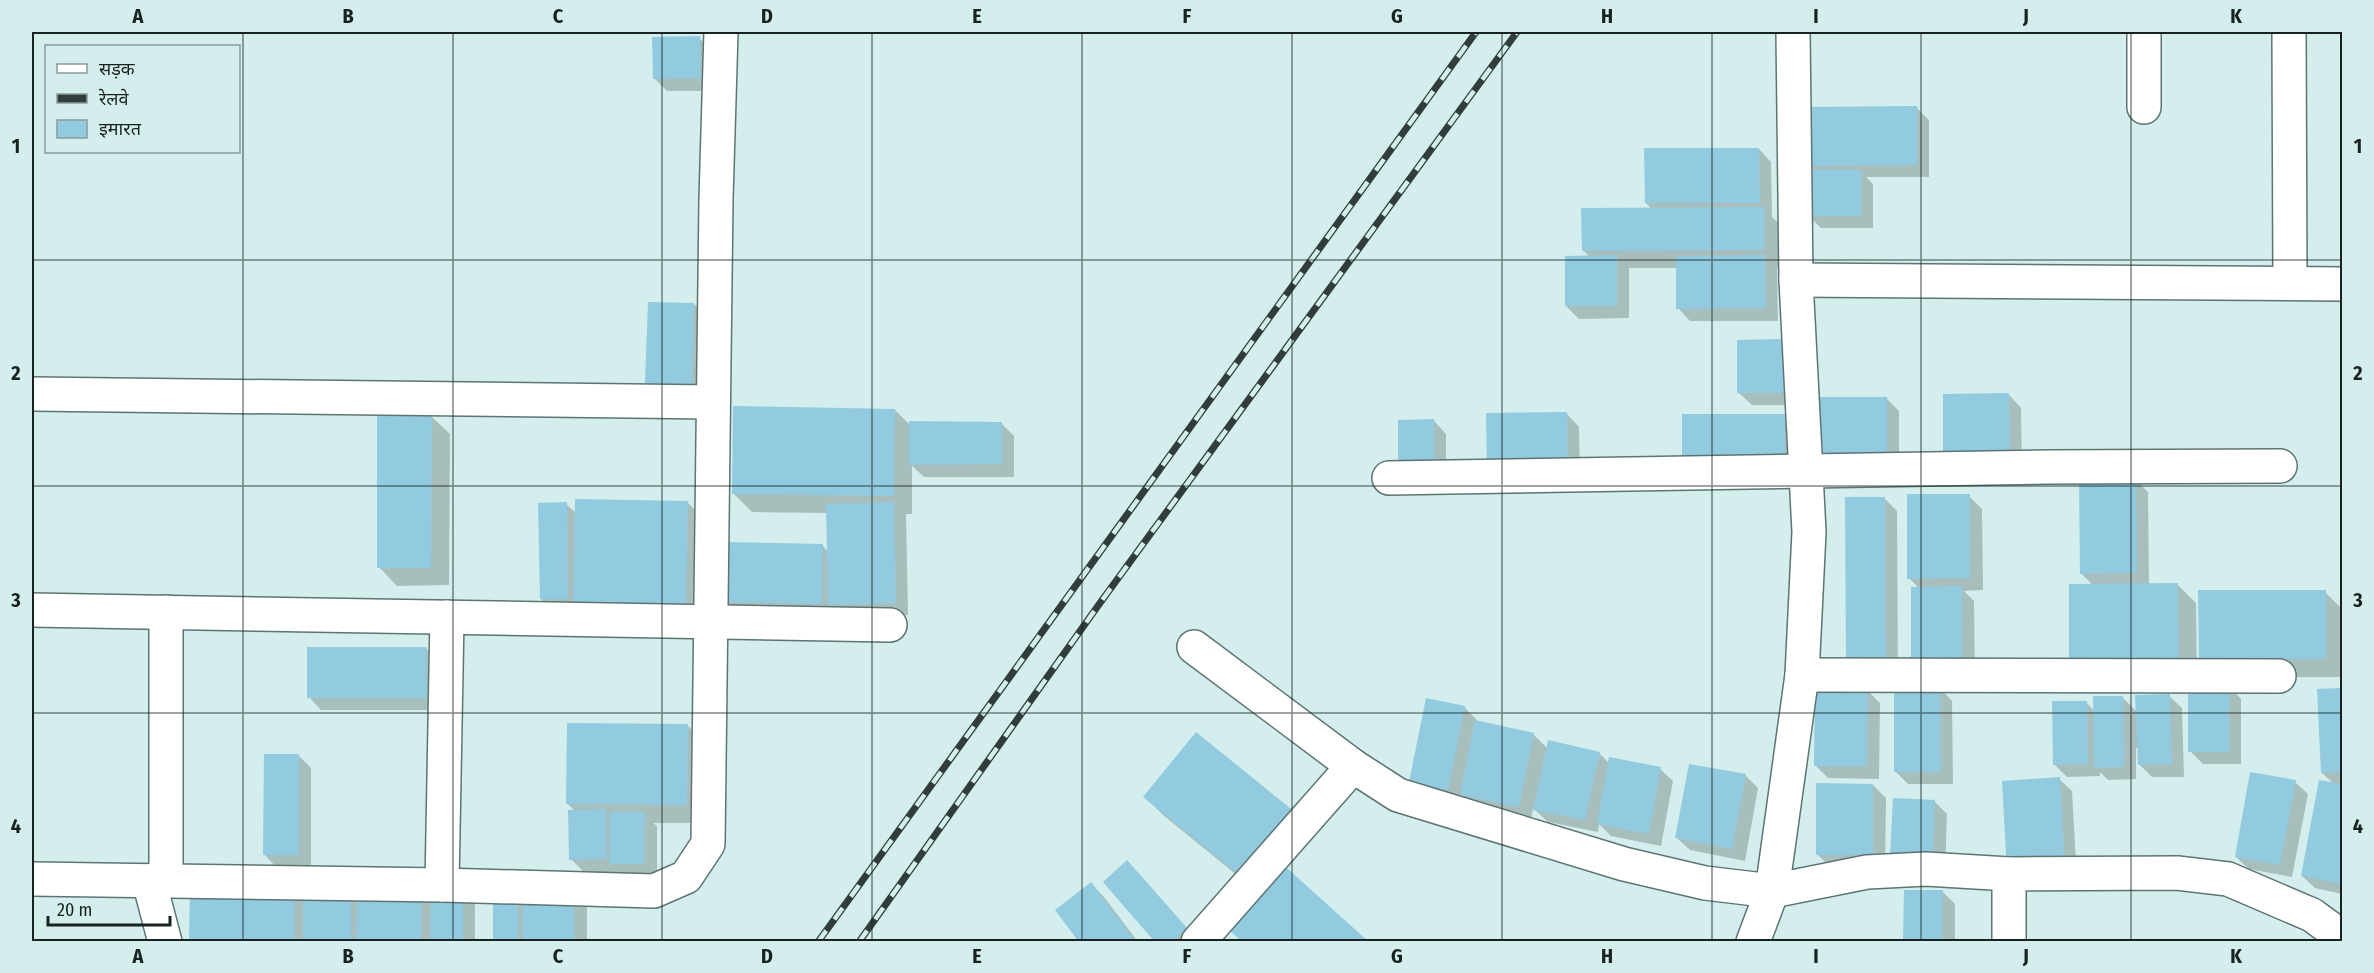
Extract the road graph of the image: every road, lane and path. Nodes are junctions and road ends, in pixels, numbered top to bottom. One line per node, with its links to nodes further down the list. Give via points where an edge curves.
1 (721, 32): 10 (street)
2 (1793, 32): 6 (street)
3 (2144, 32): 5 (street)
4 (2289, 32): 7 (street)
5 (2145, 107)
6 (1796, 280): 7 (street); 12 (street)
7 (2290, 282): 8 (street)
8 (2343, 284)
9 (32, 394): 10 (street)
10 (713, 402): 17 (street)
11 (2280, 466): 12 (street)
12 (1805, 471): 13 (street); 20 (street, via 1809,532)
13 (1389, 478)
14 (32, 609): 15 (street)
15 (166, 612): 16 (street); 25 (street)
16 (447, 617): 17 (street); 26 (street)
17 (710, 622): 18 (street); 26 (street, via 708,844 686,878 654,891)
18 (890, 625)
19 (1194, 647): 22 (street)
20 (1802, 675): 21 (street); 27 (street)
21 (2279, 676)
22 (1353, 766): 27 (street, via 1398,795 1624,864 1705,883); 30 (street)
23 (2009, 874): 27 (street, via 1926,868 1867,872); 28 (street, via 2177,873 2228,879 2312,915); 32 (street)
24 (32, 879): 25 (street)
25 (158, 881): 26 (street); 29 (street)
26 (442, 885)
27 (1772, 891): 31 (street)
28 (2343, 937)
29 (165, 942)
30 (1198, 942)
31 (1753, 942)
32 (2009, 942)

